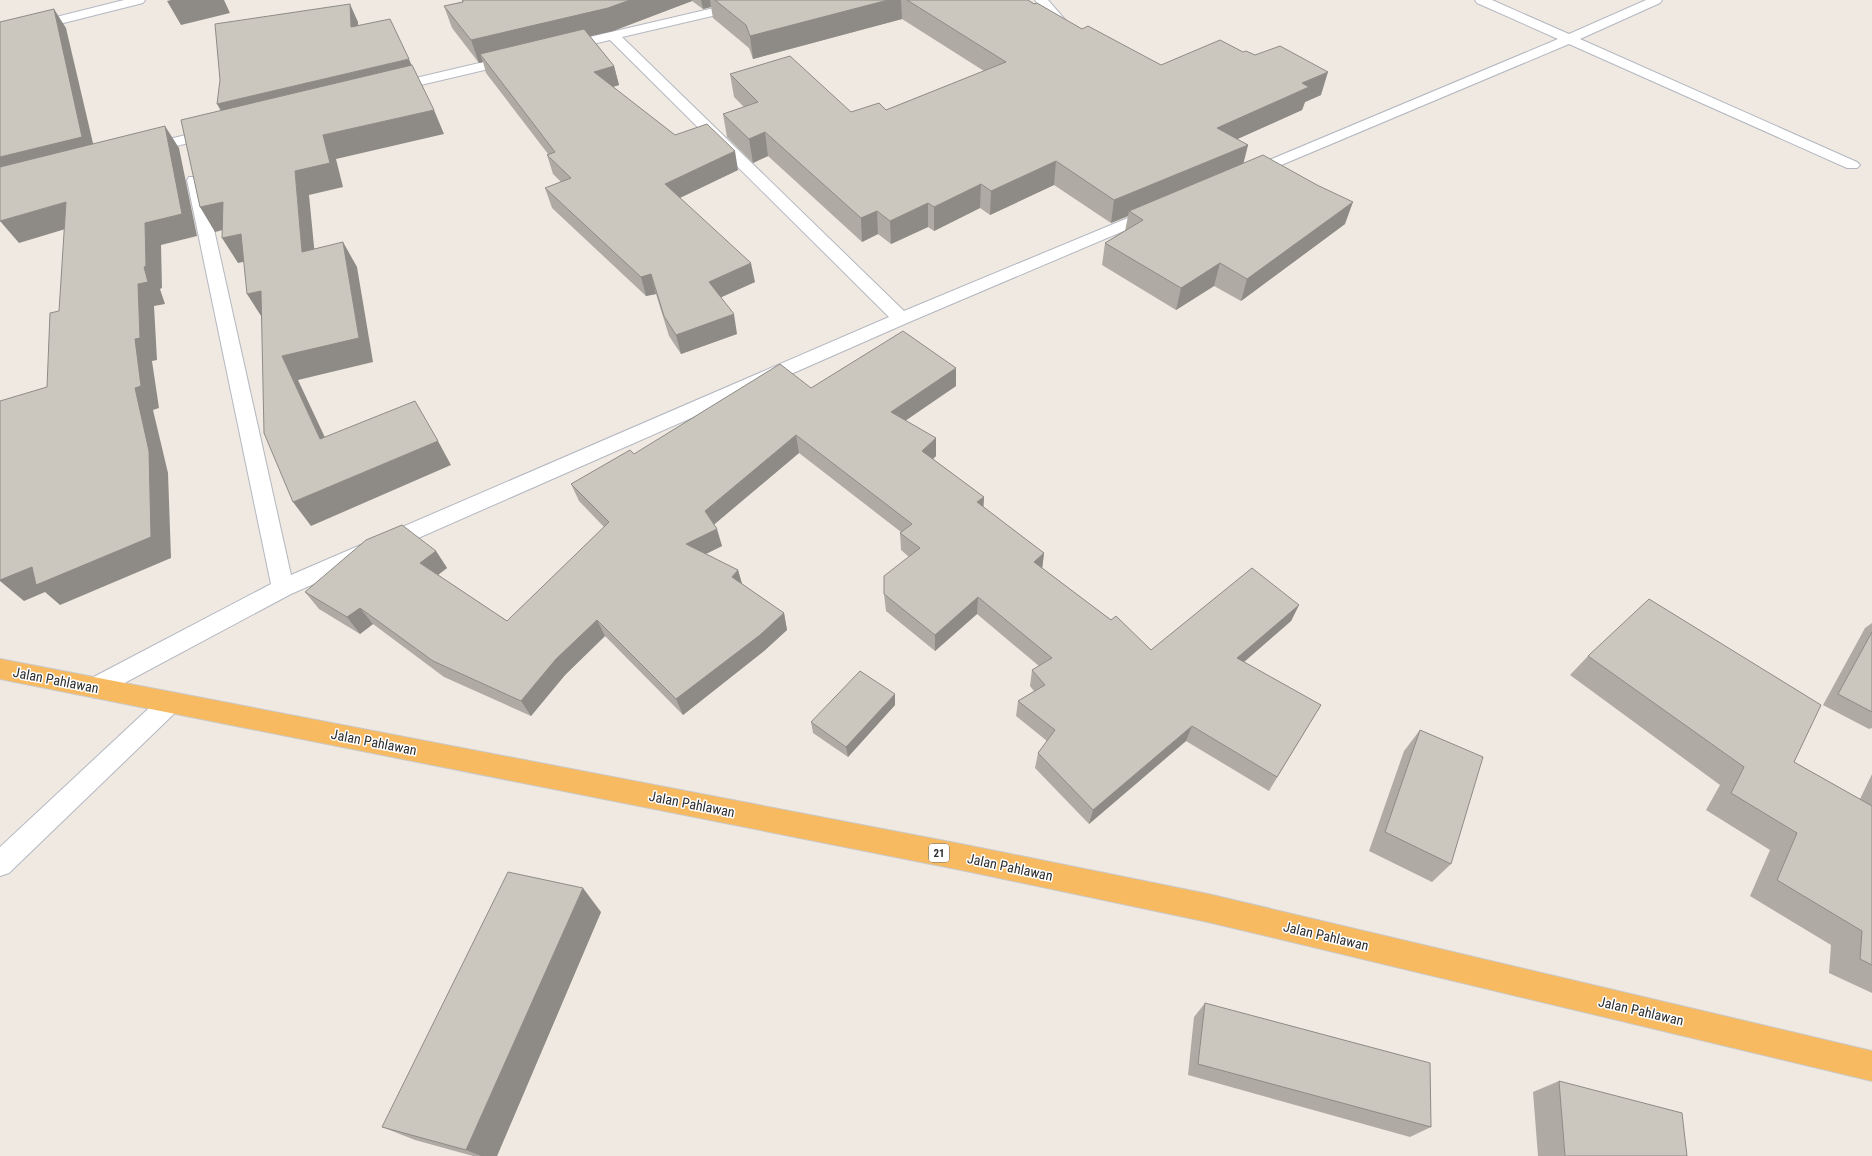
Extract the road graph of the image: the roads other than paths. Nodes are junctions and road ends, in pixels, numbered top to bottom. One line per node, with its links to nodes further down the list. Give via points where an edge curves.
1 (139, 0): 6 (street)
2 (764, 0): 7 (street)
3 (1041, 0): 8 (street, via 1050,7 1062,26)
4 (1481, 0): 9 (street)
5 (1656, 0): 9 (street)
6 (0, 35)
7 (613, 36): 10 (street); 19 (street)
8 (1083, 38)
9 (1570, 39): 16 (street); 17 (street)
10 (552, 50)
11 (529, 56): 12 (street)
12 (376, 92)
13 (224, 130): 14 (street)
14 (189, 152): 15 (street); 20 (street)
15 (132, 153)
16 (1852, 165)
17 (1232, 180)
18 (1166, 208): 19 (street)
19 (901, 318): 20 (street)
20 (283, 588): 22 (street)
21 (0, 669): 22 (highway, Jalan Pahlawan / 21)
22 (94, 688): 23 (highway, Jalan Pahlawan / 21)
23 (171, 702): 24 (lane); 25 (highway, Jalan Pahlawan / 21, via 1208,908)
24 (0, 864)
25 (1872, 1066)

